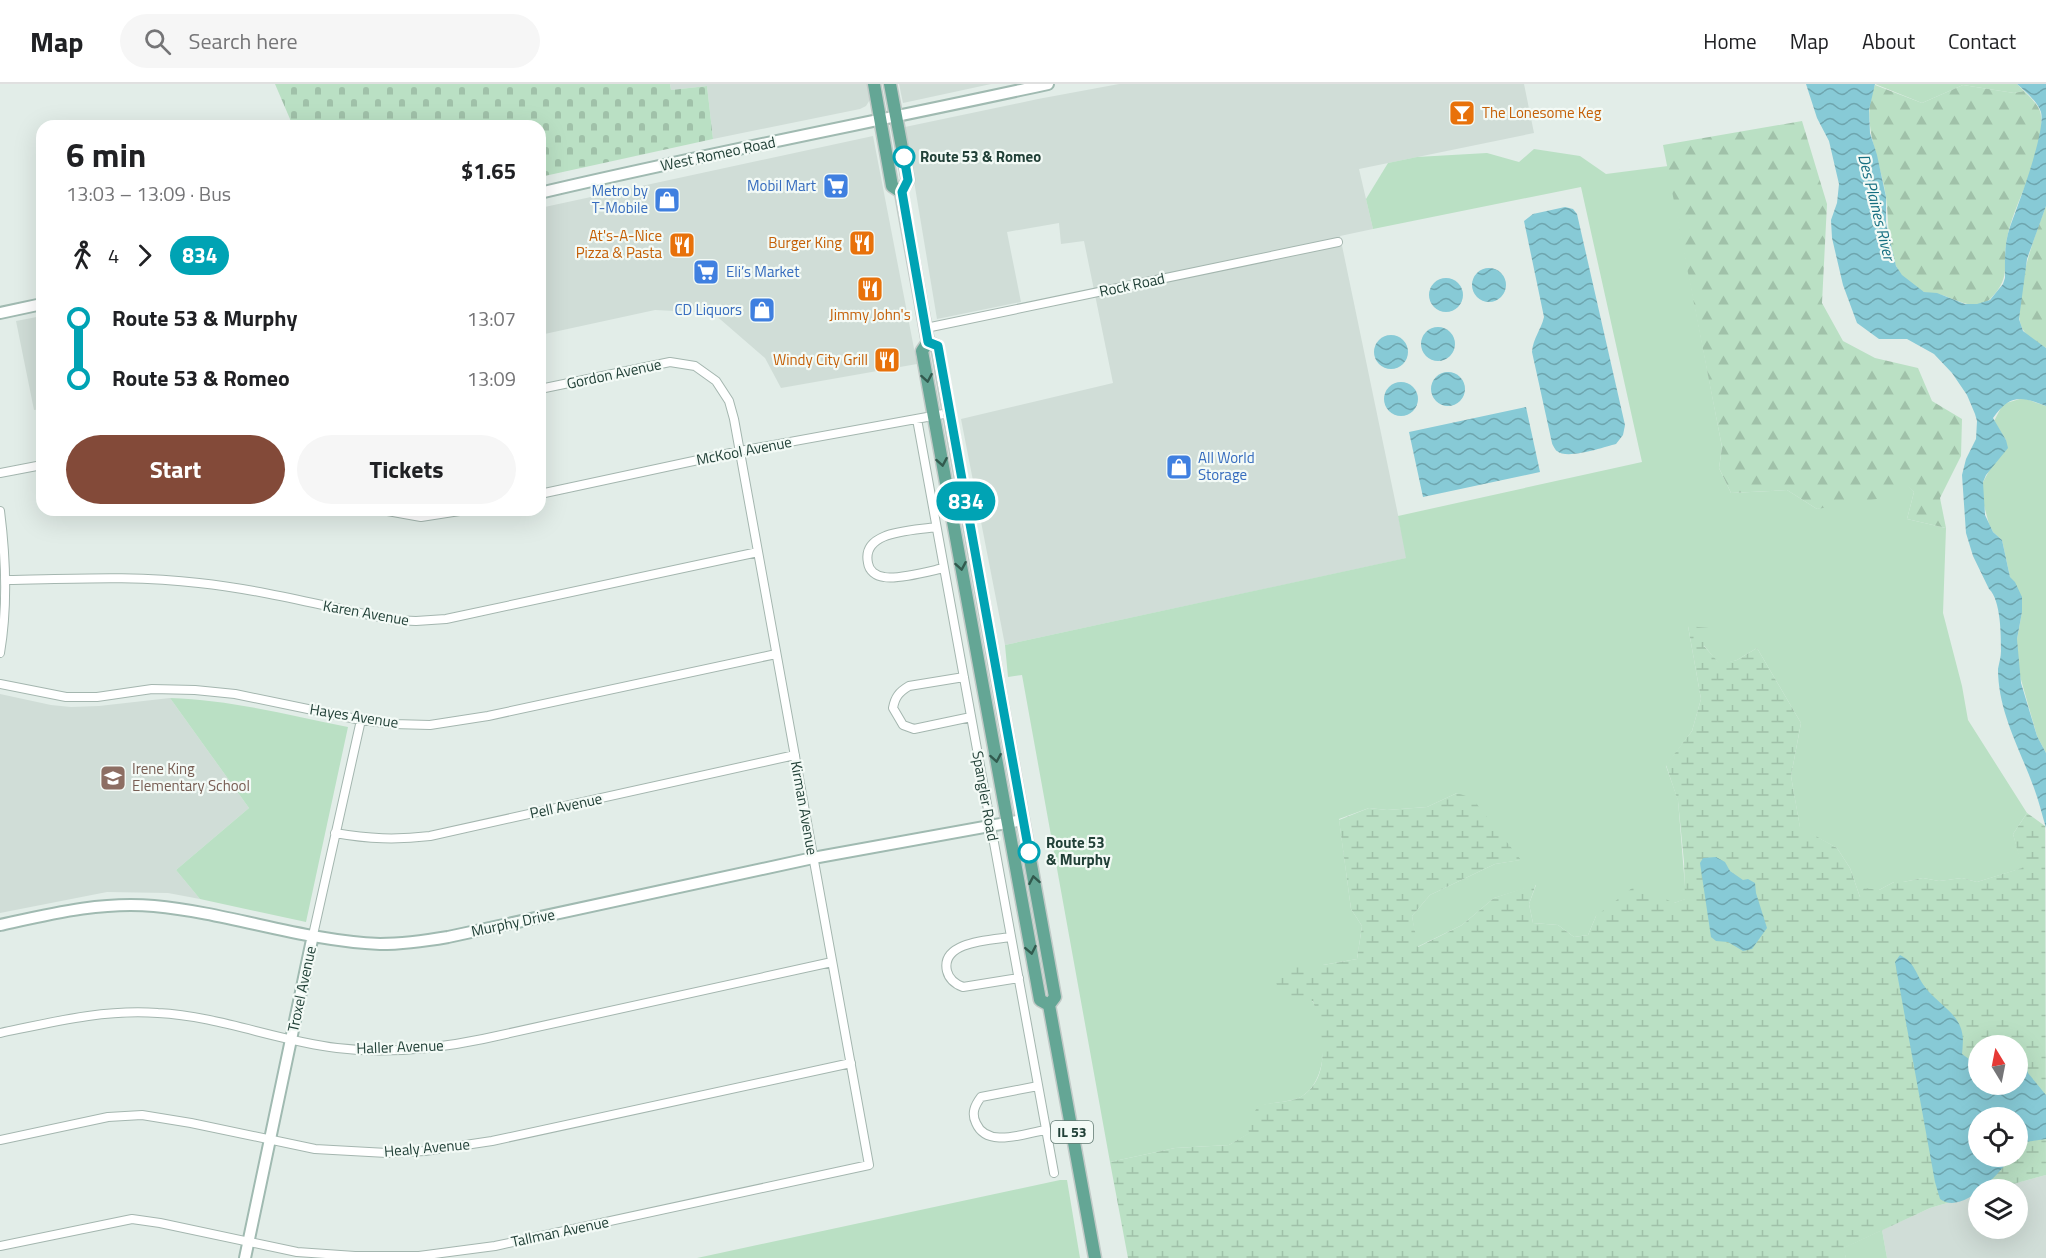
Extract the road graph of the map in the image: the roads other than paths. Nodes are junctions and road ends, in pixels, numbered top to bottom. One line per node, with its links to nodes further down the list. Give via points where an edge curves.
1 (874, 84): 5 (main road, IL 53)
2 (890, 84): 4 (main road, IL 53)
3 (1048, 84): 4 (street, West Romeo Road)
4 (896, 117): 5 (street, West Romeo Road); 7 (main road, IL 53, via 908,180)
5 (881, 120): 6 (street, West Romeo Road); 7 (main road, IL 53, via 892,186)
6 (546, 192)
7 (902, 192): 11 (main road, IL 53)
8 (1338, 242): 11 (street, Rock Road)
9 (36, 304): 10 (street)
10 (0, 313)
11 (926, 328): 12 (main road, IL 53)
12 (928, 342): 14 (main road, IL 53, via 938,346); 15 (main road, IL 53, one-way to 15, via 922,351)
13 (546, 388): 17 (street, Gordon Avenue, via 670,362 695,366 716,381 729,401)
14 (949, 413): 15 (street, McKool Avenue); 33 (main road, IL 53)
15 (934, 416): 16 (street, McKool Avenue); 34 (main road, IL 53, one-way to 34)
16 (917, 419): 17 (street, McKool Avenue); 22 (street, Spangler Road)
17 (740, 451): 20 (street, McKool Avenue); 23 (street, Kirman Avenue)
18 (36, 466): 19 (street)
19 (0, 473)
20 (546, 493)
21 (0, 511): 25 (street)
22 (936, 527): 24 (street, Spangler Road); 24 (street, via 872,542 866,554 868,567 887,578)
23 (758, 552): 25 (street, Karen Avenue, via 446,619 416,621 393,620 197,582 117,578); 27 (street, Kirman Avenue)
24 (944, 568): 28 (street, Spangler Road)
25 (6, 580): 26 (street)
26 (0, 653)
27 (776, 654): 31 (street, Hayes Avenue, via 464,720 430,725); 32 (street, Kirman Avenue)
28 (964, 677): 30 (street, Spangler Road); 30 (street, via 909,686 895,698 893,708 903,725 914,729)
29 (0, 684): 31 (street, Hayes Avenue, via 66,697 152,689 236,694)
30 (971, 717): 35 (street, Spangler Road)
31 (361, 720): 36 (street, Troxel Avenue)
32 (795, 756): 36 (street, Pell Avenue, via 430,836 365,838); 37 (street, Kirman Avenue)
33 (1023, 820): 34 (street, Murphy Drive); 43 (main road, IL 53, one-way to 33, via 1055,997)
34 (1008, 823): 35 (street, Murphy Drive); 43 (main road, IL 53, one-way to 43, via 1040,1000)
35 (990, 826): 37 (street, Murphy Drive); 40 (street, Spangler Road)
36 (335, 832): 39 (street, Troxel Avenue)
37 (813, 858): 39 (street, Murphy Drive, via 433,940 380,944); 41 (street, Kirman Avenue)
38 (0, 925): 39 (street, Murphy Drive, via 104,906 151,906 192,910)
39 (313, 935): 45 (street, Troxel Avenue)
40 (1011, 937): 42 (street, Spangler Road); 42 (street, via 957,947 947,959 946,969 950,978 963,987)
41 (832, 962): 45 (street, Haller Avenue, via 446,1047 364,1050); 46 (street, Kirman Avenue)
42 (1018, 978): 47 (street, Spangler Road)
43 (1049, 1005): 56 (main road, IL 53)
44 (0, 1033): 45 (street, Haller Avenue, via 88,1015 137,1012 179,1015)
45 (292, 1039): 50 (street, Troxel Avenue)
46 (851, 1063): 50 (street, Healy Avenue, via 441,1149 364,1153); 51 (street, Kirman Avenue)
47 (1038, 1086): 48 (street, Spangler Road); 48 (street, via 981,1097 973,1117 984,1135 995,1138)
48 (1046, 1130): 52 (street, Spangler Road)
49 (0, 1140): 50 (street, Healy Avenue, via 108,1117 142,1115)
50 (270, 1140): 53 (street, Troxel Avenue)
51 (869, 1165): 53 (street, Tallman Avenue, via 473,1250 419,1256 355,1256 297,1252)
52 (1054, 1173)
53 (249, 1242): 54 (street, Tallman Avenue, via 132,1219); 55 (street, Troxel Avenue)
54 (0, 1246)
55 (245, 1258)
56 (1095, 1258)

